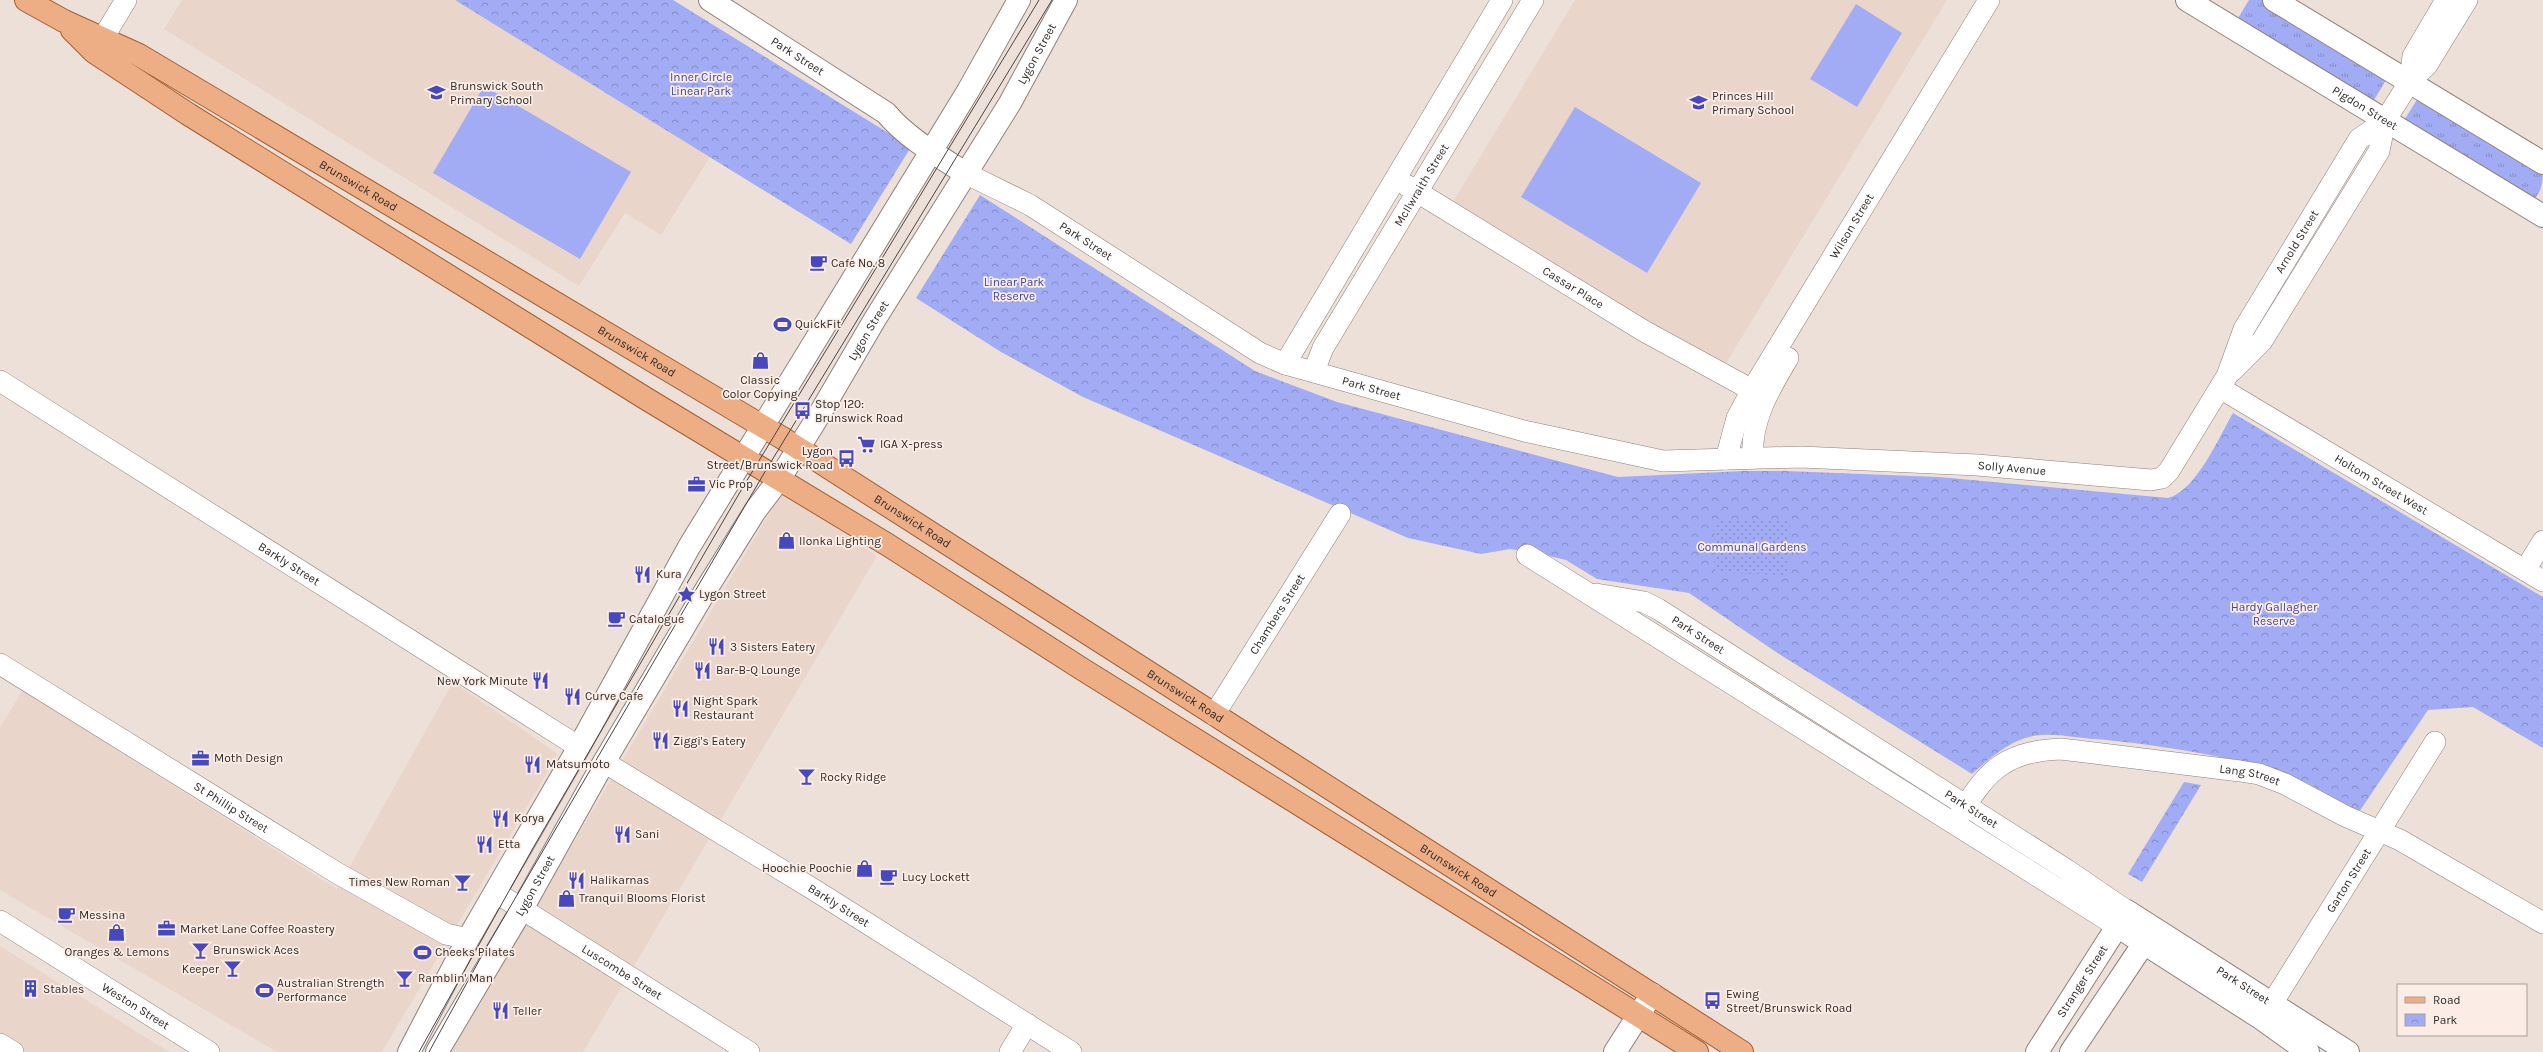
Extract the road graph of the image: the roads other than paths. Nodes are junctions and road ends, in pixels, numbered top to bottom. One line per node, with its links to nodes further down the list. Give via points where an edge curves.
1 (26, 0): 14 (main road, Brunswick Road, via 64,21)
2 (126, 0): 14 (street)
3 (710, 0): 17 (street, Park Street, via 886,113 903,117)
4 (1019, 0): 17 (street)
5 (1066, 0): 19 (street, Lygon Street, via 1010,103)
6 (1502, 0): 20 (street, McIlwraith Street)
7 (1533, 0): 21 (street, McIlwraith Street)
8 (1989, 0): 27 (street, Wilson Street)
9 (2005, 0): 30 (street, Wilson Street, via 1781,369 1764,400 1756,423 1752,442)
10 (2187, 0): 16 (street, Pigdon Street)
11 (2274, 0): 15 (street)
12 (2446, 0): 15 (street, Arnold Street, via 2413,56)
13 (2467, 0): 15 (street, Arnold Street, via 2427,65)
14 (99, 45): 28 (main road, Brunswick Road, via 140,55); 31 (main road, Brunswick Road, via 188,114)
15 (2410, 81): 16 (street, Arnold Street); 18 (street)
16 (2385, 121): 22 (street, Pigdon Street); 26 (street, Arnold Street, via 2379,151 2262,341)
17 (935, 144): 19 (street, Park Street); 28 (street)
18 (2543, 163)
19 (969, 166): 23 (street, Park Street, via 1244,344); 29 (street, Lygon Street)
20 (1397, 179): 21 (street, Cassar Place); 23 (street, McIlwraith Street)
21 (1417, 192): 24 (street, McIlwraith Street, via 1323,348); 27 (street, Cassar Place, via 1644,331)
22 (2543, 216)
23 (1286, 364): 24 (street, Park Street)
24 (1314, 371): 32 (street, Park Street, via 1524,431 1585,445 1667,462)
25 (0, 381): 45 (street, Barkly Street)
26 (2224, 382): 30 (street, Solly Avenue, via 2169,471 2162,478 2151,480 1970,465); 38 (street, Holtom Street West)
27 (1752, 390): 32 (street, Wilson Street, via 1738,418)
28 (763, 427): 29 (main road, Brunswick Road); 31 (street)
29 (798, 449): 33 (street, Lygon Street); 36 (main road, Brunswick Road)
30 (1753, 457): 32 (street, Park Street)
31 (744, 458): 33 (main road, Brunswick Road); 45 (street, via 689,547)
32 (1726, 459)
33 (780, 478): 39 (main road, Brunswick Road); 46 (street, Lygon Street, via 731,549)
34 (1340, 514): 42 (street, Chambers Street)
35 (2543, 540): 38 (street)
36 (952, 545): 39 (main road); 42 (main road, Brunswick Road)
37 (1527, 555): 40 (street, Park Street)
38 (2537, 570)
39 (934, 574): 43 (main road, Brunswick Road)
40 (1584, 591): 47 (street, Park Street, via 1644,602 1658,609); 48 (street, Park Street)
41 (0, 664): 55 (street, St Phillip Street, via 337,873 446,934)
42 (1214, 715): 43 (main road); 57 (main road, Brunswick Road)
43 (1198, 740): 59 (main road, Brunswick Road)
44 (2435, 742): 49 (street, Garton Street)
45 (579, 747): 46 (street); 50 (street)
46 (604, 762): 51 (street, Lygon Street); 60 (street, Barkly Street)
47 (1966, 805): 48 (street, Lang Street); 49 (street, Lang Street, via 1979,785 2004,762 2034,750 2061,749 2167,760 2259,774 2285,784); 52 (street, Park Street)
48 (1955, 823): 52 (street, Park Street)
49 (2378, 832): 54 (street, Lang Street, via 2400,840 2446,865); 58 (street, Garton Street)
50 (495, 892): 51 (street, Luscombe Street); 55 (street)
51 (522, 909): 66 (street, Lygon Street); 67 (street, Luscombe Street)
52 (2122, 918): 56 (street, Park Street); 58 (street, Park Street); 73 (street, Stranger Street)
53 (0, 922): 62 (street, Weston Street)
54 (2543, 923)
55 (468, 939): 65 (street)
56 (2144, 943): 58 (street, Park Street); 74 (street)
57 (1652, 994): 59 (street); 72 (main road, Brunswick Road)
58 (2266, 1011): 75 (street, Park Street); 76 (street, Park Street)
59 (1638, 1015): 70 (street); 71 (main road, Brunswick Road)
60 (1027, 1024): 68 (street); 69 (street, Barkly Street)
61 (0, 1044): 63 (street)
62 (181, 1044): 64 (street, Weston Street)
63 (13, 1052)
64 (209, 1052)
65 (409, 1052)
66 (437, 1052)
67 (749, 1052)
68 (1010, 1052)
69 (1071, 1052)
70 (1615, 1052)
71 (1697, 1052)
72 (1742, 1052)
73 (2037, 1052)
74 (2071, 1052)
75 (2308, 1052)
76 (2348, 1052)

